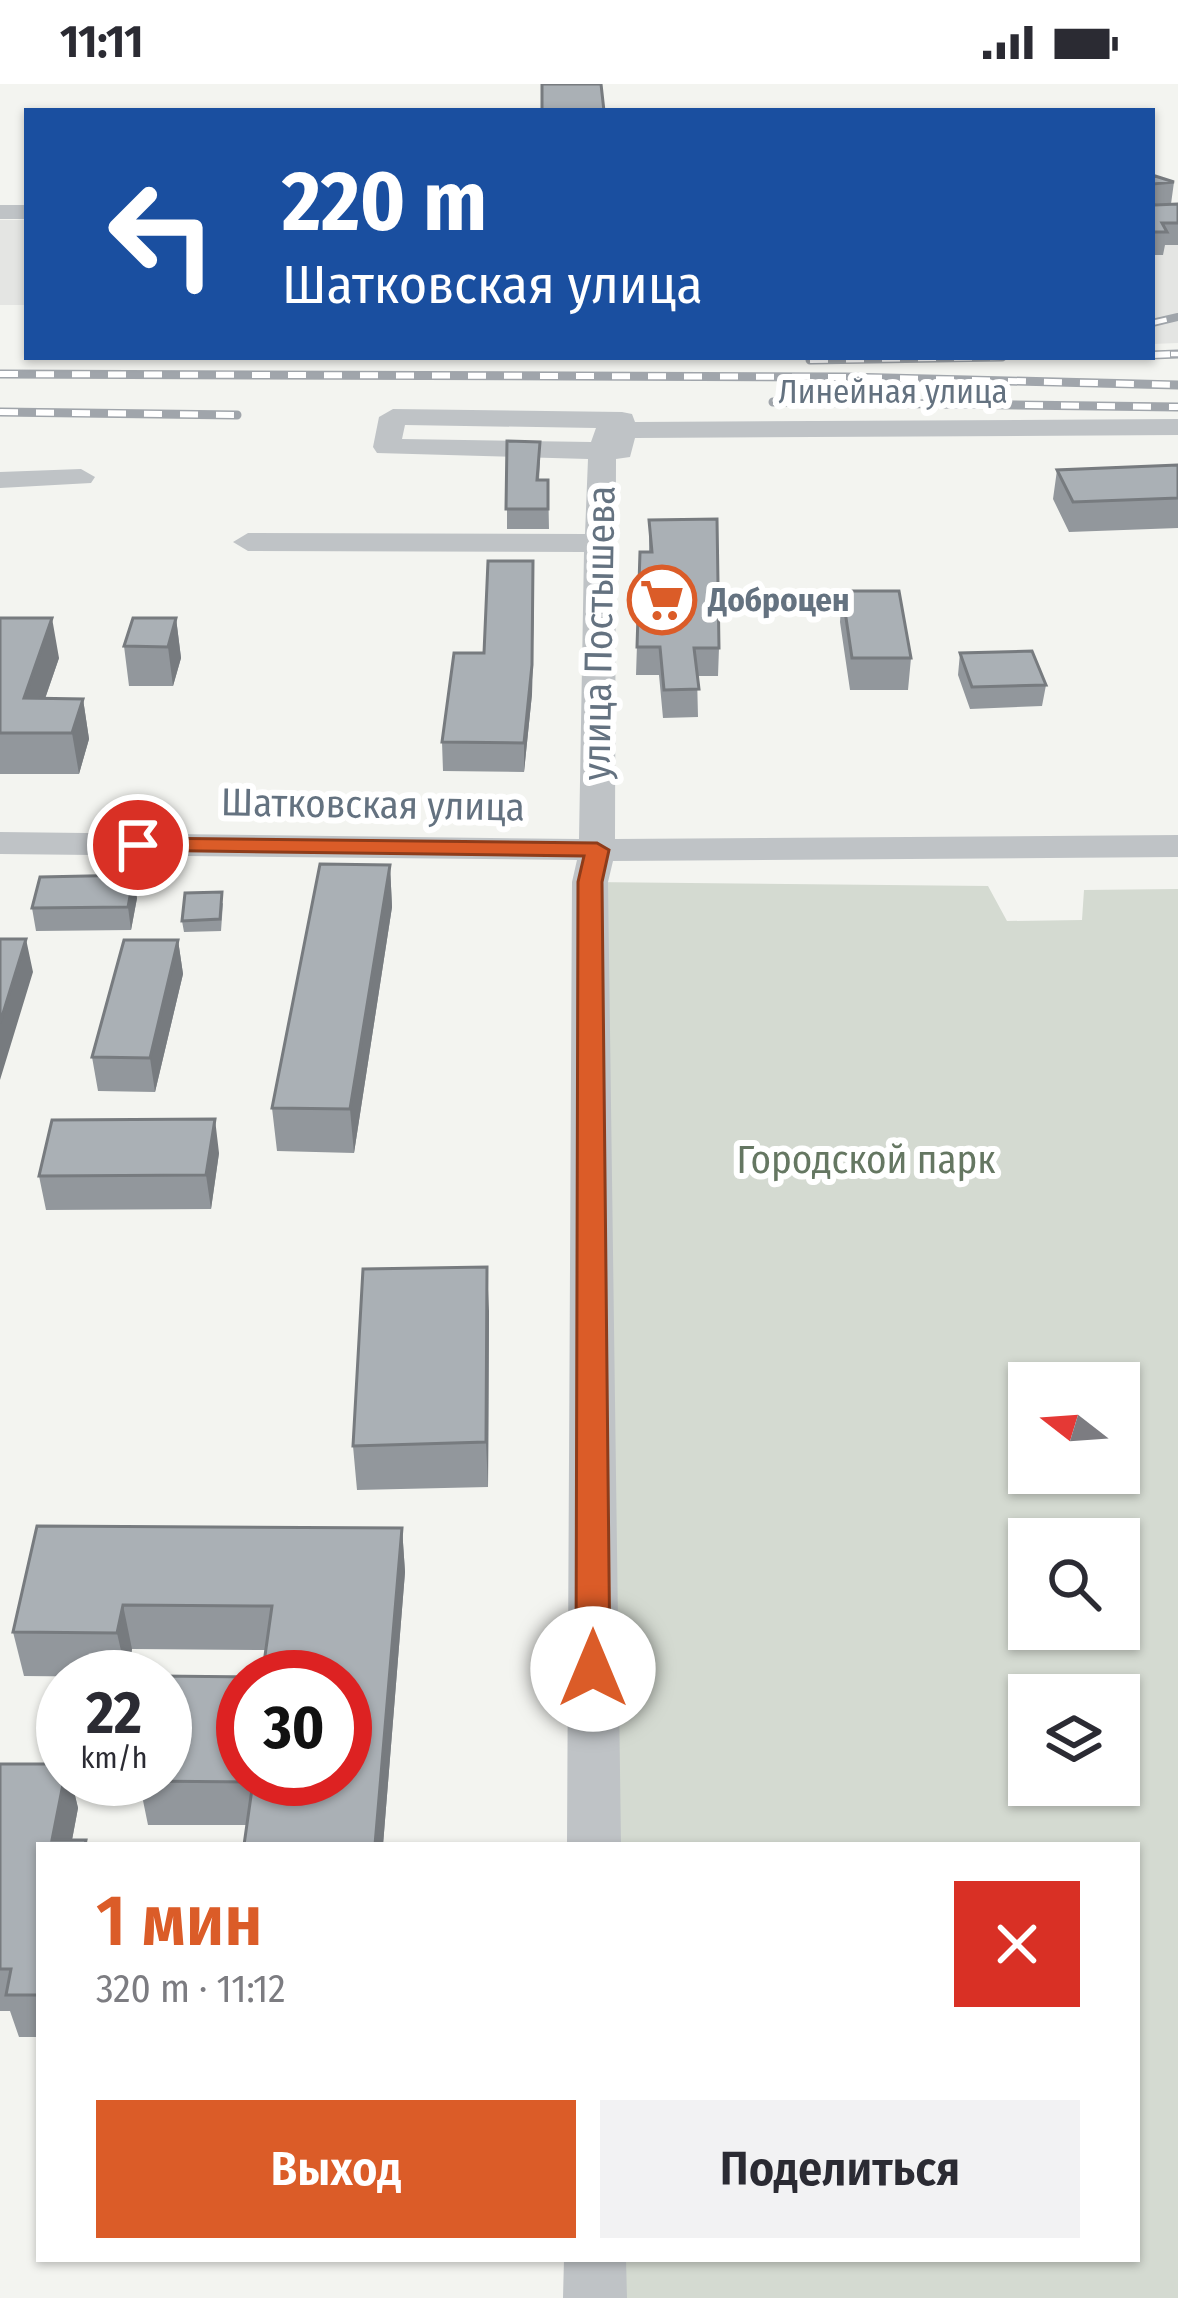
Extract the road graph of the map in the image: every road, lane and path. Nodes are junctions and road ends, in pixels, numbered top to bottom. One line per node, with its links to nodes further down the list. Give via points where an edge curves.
1 (1178, 427): 2 (street, Линейная улица)
2 (610, 436): 2 (street, via 622,421 393,417 387,447); 6 (street, улица Постышева)
3 (81, 477): 4 (street)
4 (0, 480)
5 (248, 542): 6 (street)
6 (599, 543): 9 (street, улица Постышева)
7 (0, 843): 9 (street, Шатковская улица)
8 (1178, 846): 9 (street, Шатковская улица)
9 (597, 850): 10 (street, улица Постышева, via 590,882)
10 (594, 1842)
11 (595, 2262): 12 (street)
12 (596, 2298)

